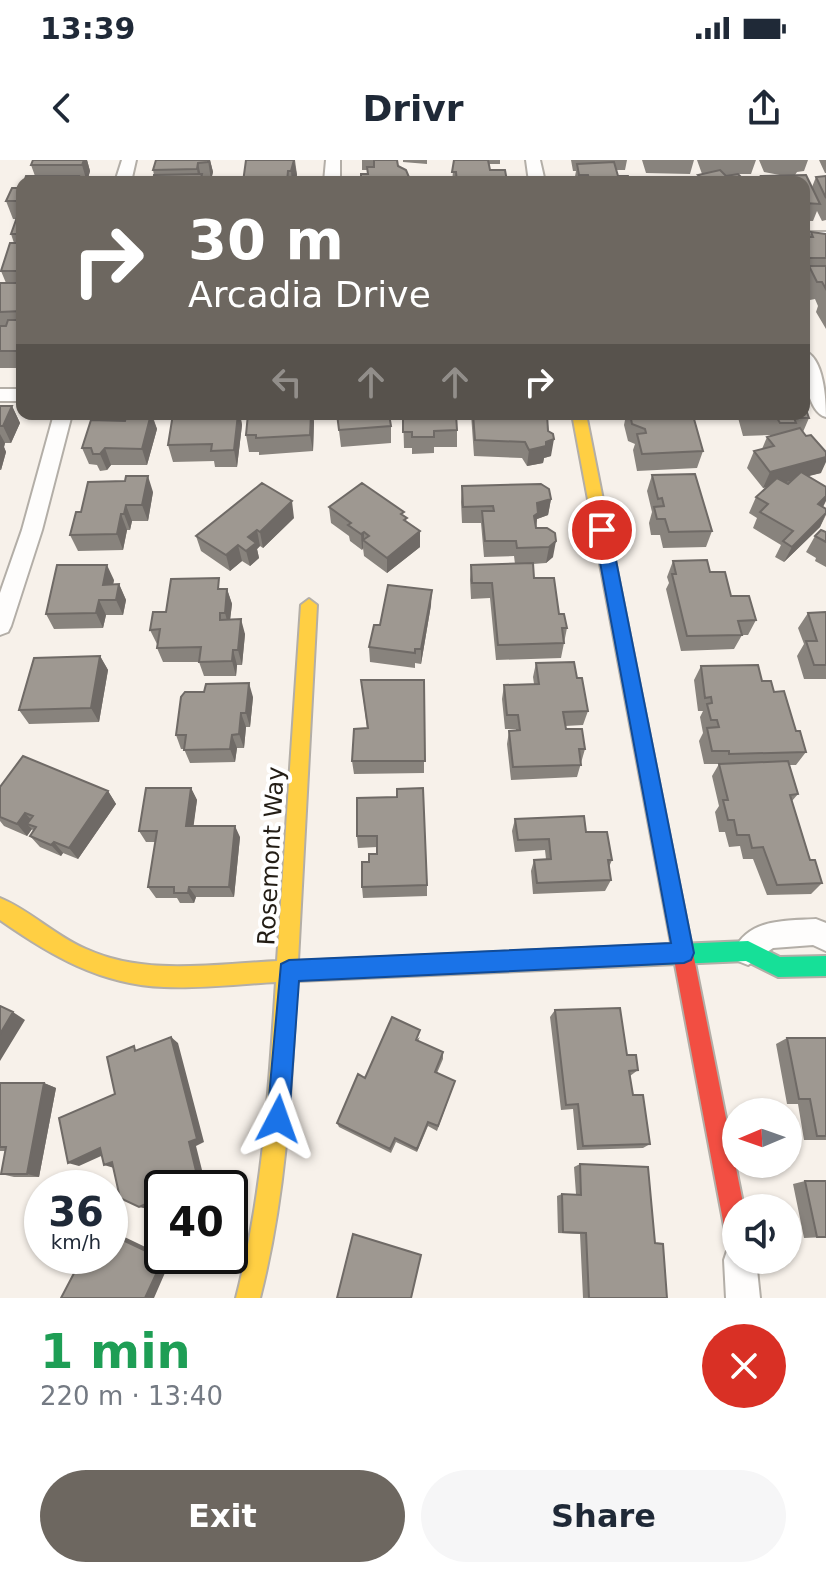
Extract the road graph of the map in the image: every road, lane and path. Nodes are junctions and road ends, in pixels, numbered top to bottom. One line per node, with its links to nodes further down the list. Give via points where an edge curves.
1 (810, 372): 2 (street)
2 (826, 411)
3 (61, 420): 6 (street)
4 (580, 420): 10 (street)
5 (309, 605): 12 (street, Rosemont Way)
6 (0, 626)
7 (0, 908): 12 (street, via 78,960 107,972 165,977)
8 (826, 938): 9 (street, via 816,932 768,935)
9 (748, 951): 10 (street); 11 (street, via 778,967)
10 (684, 953): 12 (street); 13 (street)
11 (826, 966)
12 (289, 971): 15 (street, Rosemont Way, via 274,1178)
13 (730, 1194)
14 (741, 1274): 16 (street)
15 (248, 1298)
16 (743, 1298)

